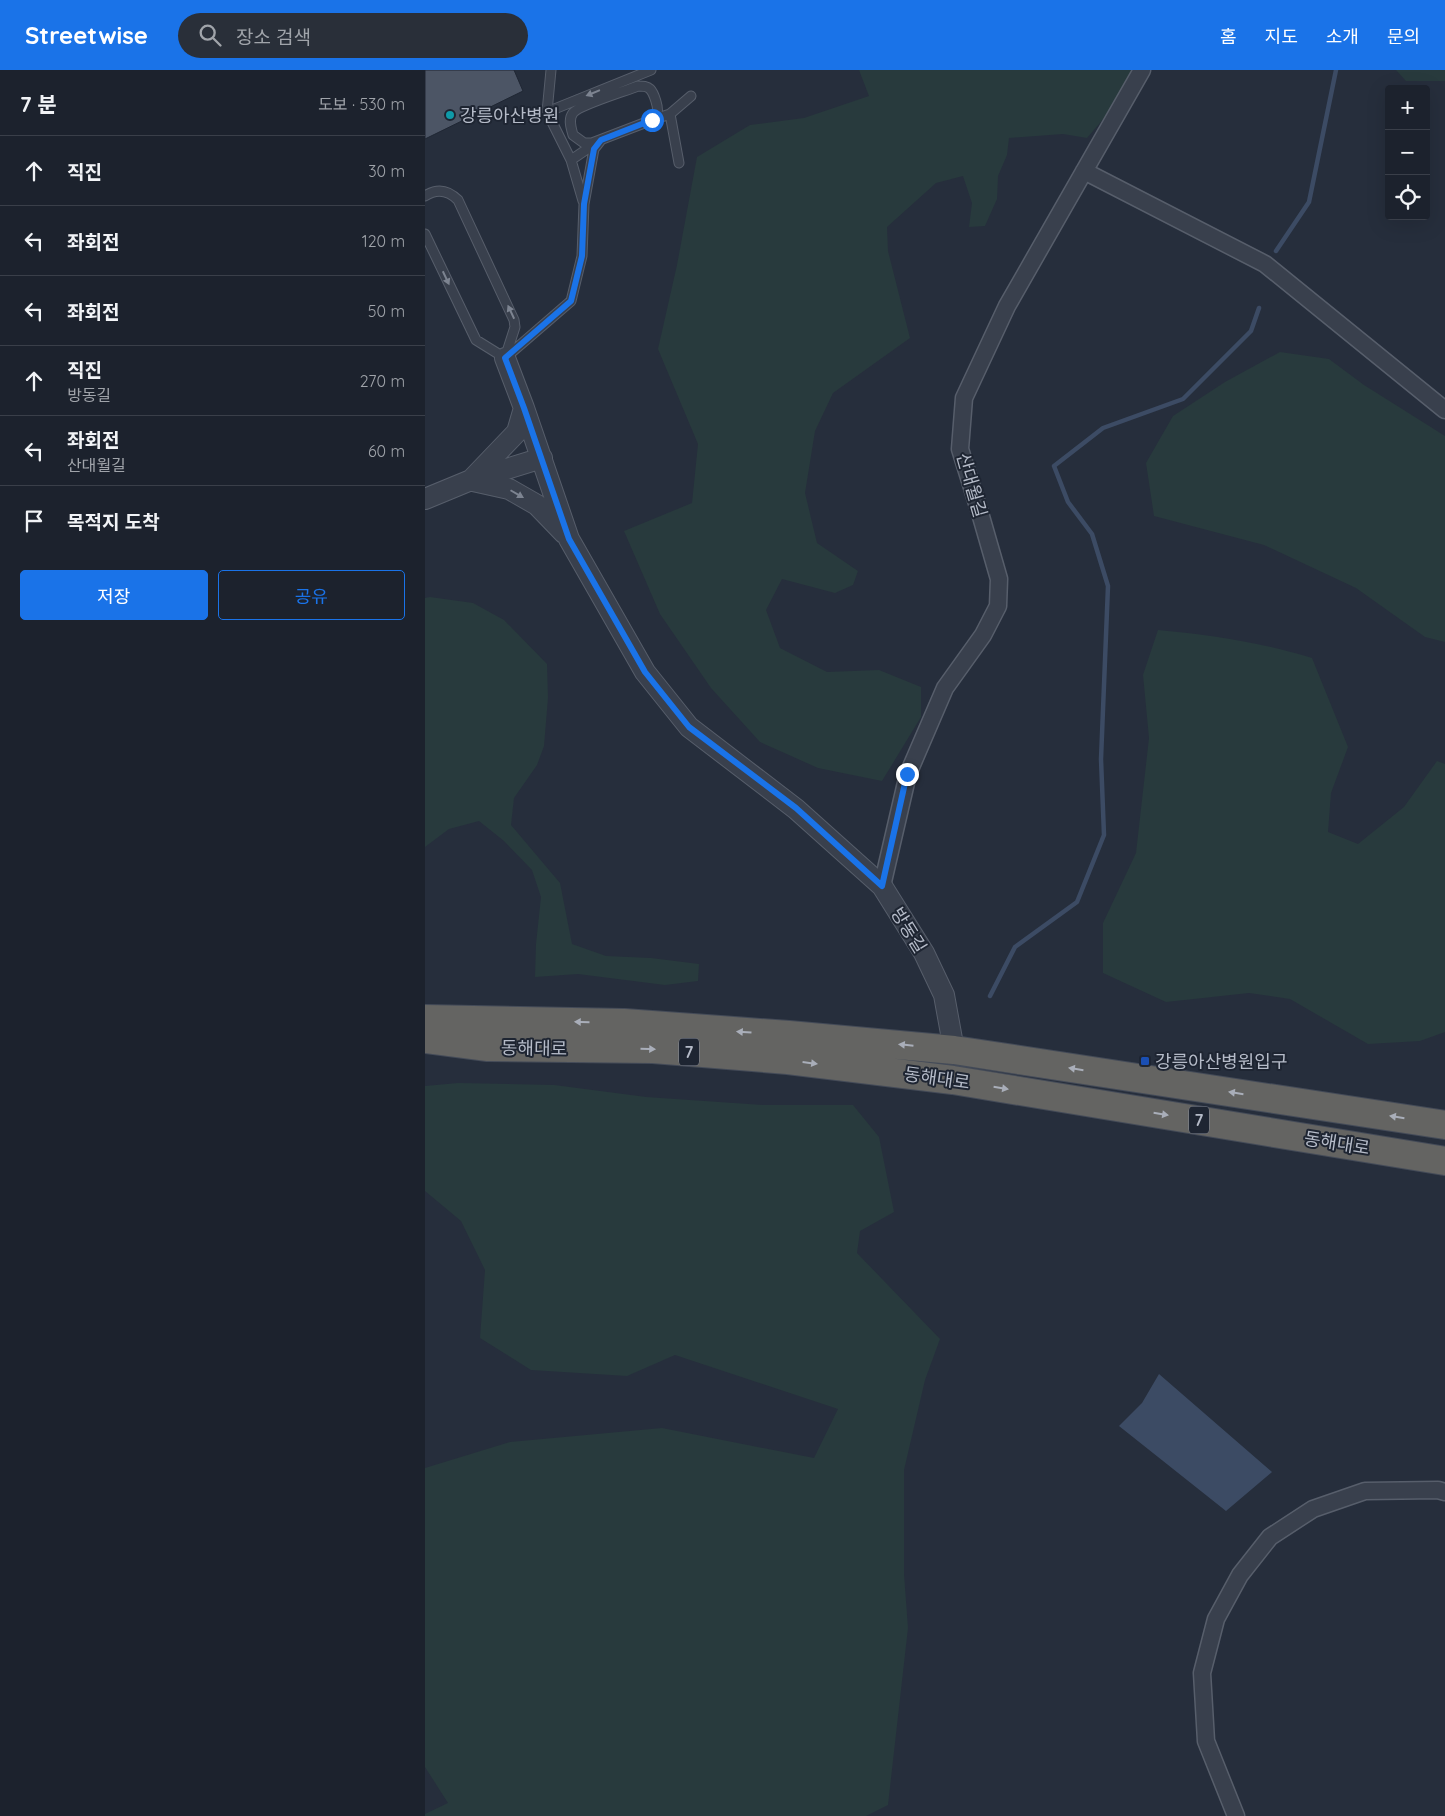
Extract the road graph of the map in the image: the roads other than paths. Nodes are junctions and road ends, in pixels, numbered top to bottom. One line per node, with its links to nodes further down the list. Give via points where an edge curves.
1 (551, 70): 8 (lane)
2 (651, 70): 4 (lane)
3 (1141, 70): 14 (street, 산대월길)
4 (638, 75): 5 (lane, via 634,79); 6 (lane); 8 (lane, one-way to 8)
5 (638, 86): 6 (lane); 11 (lane, via 578,108 573,113 570,123 573,135 584,143)
6 (650, 89): 10 (lane, via 658,109)
7 (691, 96): 9 (lane)
8 (547, 112): 12 (lane)
9 (670, 114): 10 (lane); 13 (lane)
10 (652, 120): 11 (lane)
11 (601, 140): 12 (lane); 16 (lane, via 594,149)
12 (571, 160): 16 (lane)
13 (679, 163)
14 (1084, 171): 20 (street, via 1265,264); 25 (street, 산대월길, via 1007,306 964,398 960,449 999,579 998,606 983,635 945,688 907,774)
15 (425, 196): 18 (lane, one-way to 15, via 515,327 514,320 458,200 439,190)
16 (584, 204): 18 (lane, via 582,256 571,301)
17 (425, 234): 18 (lane, one-way to 18, via 476,340)
18 (505, 358): 19 (street, 방동길)
19 (524, 408): 21 (street, 방동길); 22 (street, via 517,432)
20 (1445, 410)
21 (542, 458): 22 (street); 24 (street, 방동길)
22 (471, 480): 23 (street); 24 (street, one-way to 24, via 509,489 537,506)
23 (425, 499)
24 (569, 539): 25 (street, 방동길, via 645,672 689,727 796,808)
25 (882, 886): 30 (street, 방동길, via 925,953 944,995)
26 (425, 1019): 30 (highway, 동해대로, one-way to 26, via 624,1023)
27 (425, 1039): 28 (highway, 동해대로 / 7)
28 (488, 1047): 29 (highway); 31 (highway, 동해대로 / 7, one-way to 31, via 653,1049 788,1060)
29 (425, 1048)
30 (955, 1050): 31 (highway); 32 (highway, 동해대로, one-way to 30)
31 (953, 1080): 33 (highway, 동해대로 / 7, one-way to 33)
32 (1445, 1125)
33 (1445, 1163)
34 (1445, 1492): 35 (street, via 1365,1491 1313,1509 1270,1537 1240,1575 1216,1619 1203,1673 1207,1741)
35 (1236, 1816)

